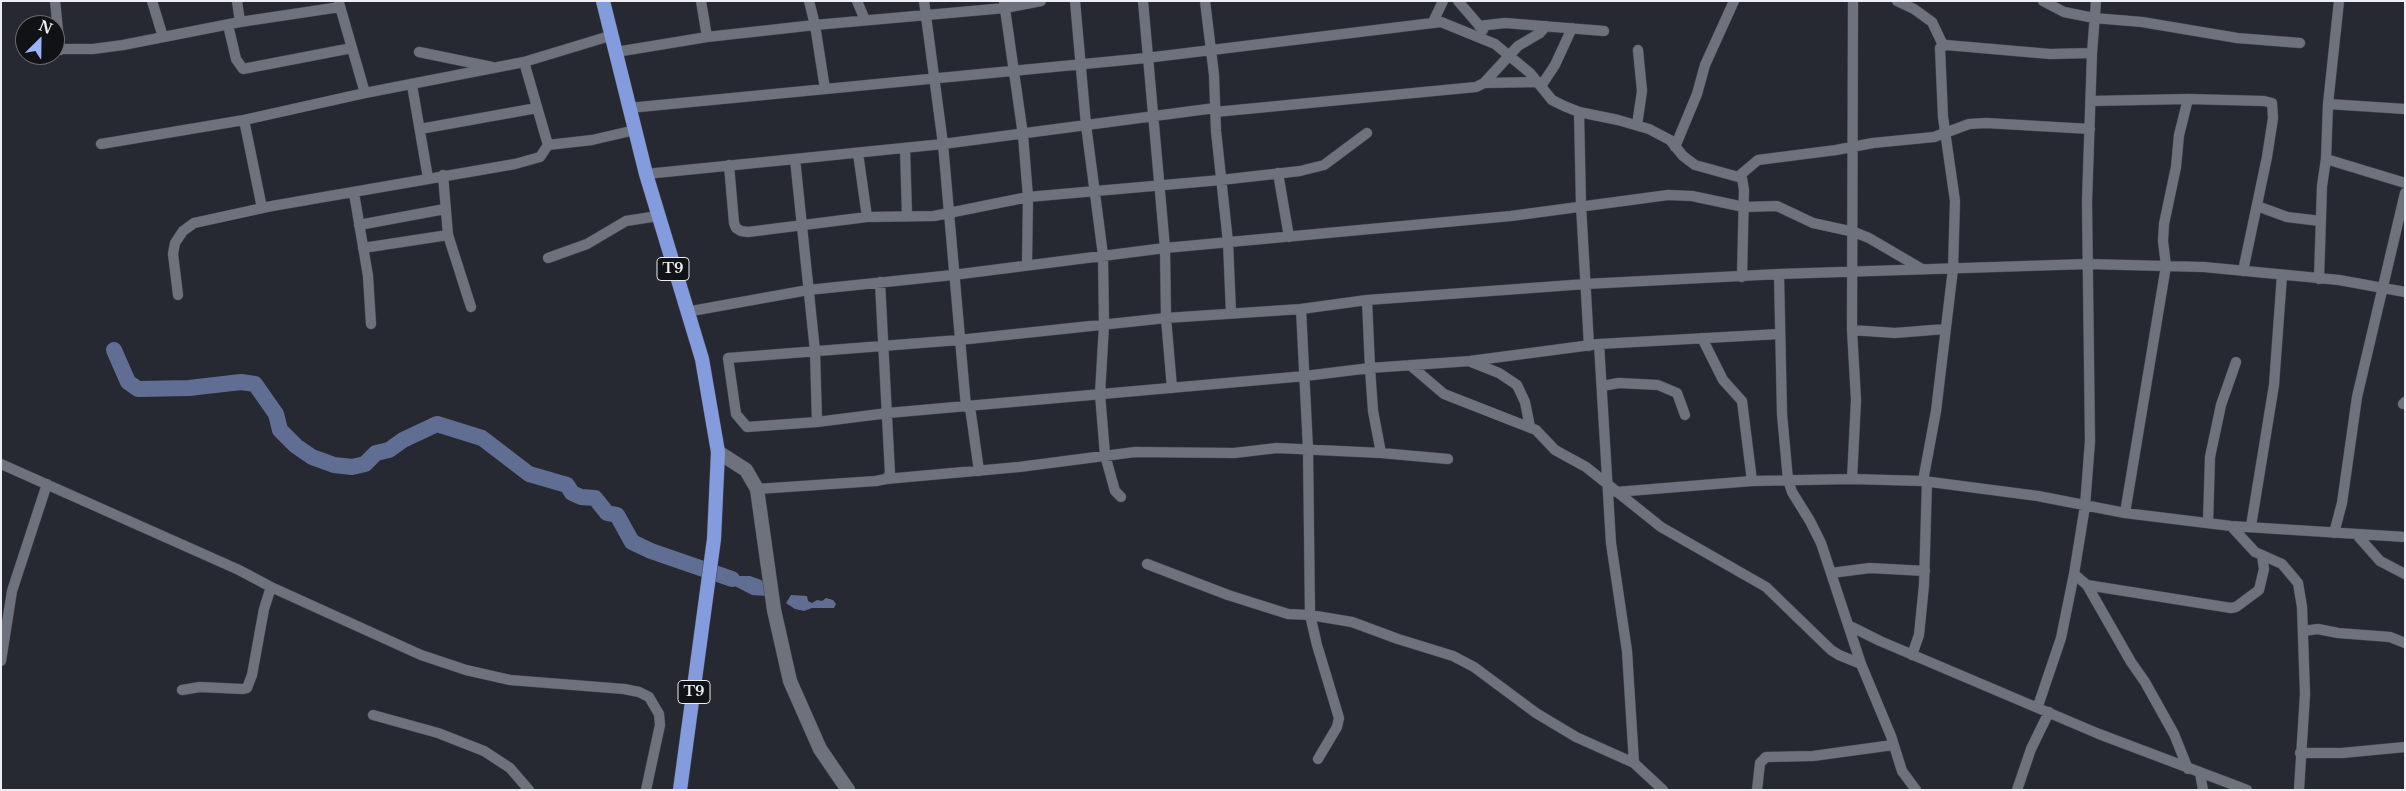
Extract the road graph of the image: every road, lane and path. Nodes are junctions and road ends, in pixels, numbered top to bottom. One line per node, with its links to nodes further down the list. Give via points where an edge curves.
1 (55, 1): 24 (street)
2 (152, 1): 36 (street)
3 (237, 1): 27 (street)
4 (603, 1): 35 (highway, T9)
5 (702, 1): 37 (street)
6 (809, 1): 29 (street)
7 (857, 1): 26 (street)
8 (924, 1): 23 (street)
9 (1041, 1): 22 (street)
10 (1075, 1): 51 (street)
11 (1142, 1): 49 (street)
12 (1205, 1): 43 (street)
13 (1443, 1): 28 (street)
14 (1458, 1): 31 (street)
15 (1734, 1): 82 (street, via 1705,65)
16 (1854, 1): 81 (street)
17 (1897, 1): 40 (street, via 1914,8 1932,22)
18 (2043, 1): 25 (street, via 2064,12)
19 (2096, 1): 25 (street)
20 (2339, 1): 62 (street)
21 (340, 4): 27 (street); 41 (street)
22 (1004, 4): 23 (street); 53 (street)
23 (926, 14): 26 (street); 54 (street)
24 (56, 15)
25 (2094, 18): 38 (street, via 2142,22 2237,38); 47 (street)
26 (864, 20): 29 (street)
27 (240, 22): 30 (street)
28 (1433, 22): 39 (street, via 1449,25); 43 (street)
29 (815, 24): 37 (street); 58 (street)
30 (228, 25): 36 (street); 41 (street, via 236,59 244,69)
31 (1479, 26): 32 (street, via 1505,23); 39 (street)
32 (1546, 26): 33 (street); 48 (street, via 1522,42)
33 (1572, 28): 34 (street); 56 (street, via 1555,65)
34 (1604, 31)
35 (613, 35): 46 (highway, T9); 50 (street)
36 (163, 37): 42 (street, via 93,49)
37 (708, 38): 46 (street)
38 (2300, 43)
39 (1495, 44): 48 (street)
40 (1944, 45): 47 (street, via 2050,54); 76 (street, via 1938,51)
41 (352, 48): 59 (street)
42 (65, 50)
43 (1211, 50): 49 (street); 66 (street)
44 (1638, 50): 71 (street, via 1642,90)
45 (419, 52): 52 (street)
46 (616, 52): 64 (highway, T9)
47 (2092, 53): 61 (street)
48 (1509, 57): 55 (street); 56 (street)
49 (1146, 58): 51 (street); 68 (street)
50 (524, 62): 52 (street); 63 (street)
51 (1079, 64): 53 (street); 70 (street)
52 (496, 68): 57 (street)
53 (1015, 71): 54 (street); 77 (street)
54 (934, 78): 58 (street); 79 (street)
55 (1484, 84): 56 (street); 66 (street, via 1457,91)
56 (1540, 84): 67 (street, via 1552,100)
57 (412, 85): 59 (street); 73 (street)
58 (825, 89): 64 (street)
59 (366, 93): 69 (street)
60 (2188, 99): 61 (street); 101 (street, via 2264,101 2274,105); 122 (street, via 2164,224 2162,241)
61 (2091, 101): 72 (street)
62 (2328, 104): 65 (street); 86 (street)
63 (537, 108): 73 (street); 80 (street)
64 (629, 108): 74 (highway, T9)
65 (2405, 109)
66 (1215, 110): 68 (street); 93 (street)
67 (1579, 112): 71 (street); 100 (street)
68 (1152, 116): 70 (street); 94 (street)
69 (244, 120): 78 (street); 103 (street)
70 (1086, 125): 77 (street); 96 (street)
71 (1637, 125): 82 (street, via 1664,136)
72 (2090, 129): 76 (street, via 1986,123 1957,127); 120 (street)
73 (420, 130): 92 (street)
74 (635, 130): 80 (street, via 592,140); 89 (highway, T9)
75 (1367, 133): 88 (street, via 1324,165)
76 (1945, 133): 81 (street); 123 (street, via 1955,201)
77 (1023, 135): 79 (street); 99 (street)
78 (101, 144)
79 (943, 144): 83 (street); 105 (street)
80 (548, 145): 90 (street, via 544,153 531,160)
81 (1852, 146): 91 (street, via 1758,160); 112 (street)
82 (1675, 147): 91 (street, via 1695,165)
83 (905, 148): 84 (street); 106 (street)
84 (858, 153): 85 (street); 108 (street)
85 (796, 159): 87 (street); 110 (street)
86 (2326, 159): 95 (street); 109 (street)
87 (729, 165): 89 (street); 110 (street, via 736,228 741,232)
88 (1278, 173): 93 (street); 114 (street)
89 (646, 174): 107 (highway, T9)
90 (443, 175): 92 (street); 104 (street)
91 (1739, 176): 102 (street, via 1744,182)
92 (428, 178): 97 (street)
93 (1221, 180): 94 (street); 115 (street)
94 (1161, 184): 96 (street); 117 (street)
95 (2405, 184)
96 (1093, 191): 99 (street); 118 (street)
97 (354, 193): 103 (street); 111 (street)
98 (2405, 193): 134 (street)
99 (1028, 197): 105 (street); 121 (street)
100 (1581, 205): 102 (street, via 1668,195 1692,196); 114 (street, via 1510,216); 133 (street)
101 (2257, 206): 109 (street, via 2287,216); 125 (street)
102 (1744, 207): 112 (street, via 1776,206 1813,223); 130 (street)
103 (262, 208): 137 (street, via 207,219 183,231 173,254)
104 (445, 209): 111 (street); 113 (street)
105 (948, 212): 106 (street, via 934,216); 128 (street)
106 (907, 215): 108 (street)
107 (658, 216): 119 (street, via 626,221 587,244); 141 (highway, T9)
108 (867, 217): 110 (street)
109 (2320, 221): 131 (street)
110 (803, 223): 135 (street)
111 (359, 225): 116 (street)
112 (1854, 232): 124 (street); 126 (street)
113 (448, 235): 116 (street); 139 (street)
114 (1289, 237): 115 (street)
115 (1228, 242): 117 (street); 142 (street)
116 (363, 248): 144 (street)
117 (1166, 248): 118 (street); 143 (street)
118 (1103, 255): 121 (street); 145 (street)
119 (548, 258)
120 (2087, 264): 122 (street); 123 (street); 184 (street, via 2090,441)
121 (1027, 265): 128 (street)
122 (2166, 266): 125 (street); 185 (street)
123 (1952, 269): 124 (street); 146 (street)
124 (1924, 270): 126 (street)
125 (2243, 271): 129 (street)
126 (1853, 272): 127 (street); 147 (street)
127 (1779, 274): 130 (street); 148 (street)
128 (954, 275): 132 (street); 150 (street)
129 (2282, 275): 131 (street); 188 (street, via 2274,385)
130 (1742, 277): 133 (street)
131 (2319, 279): 134 (street)
132 (880, 282): 135 (street); 151 (street)
133 (1586, 284): 138 (street); 152 (street)
134 (2383, 289): 136 (street); 189 (street, via 2358,397 2342,503)
135 (808, 290): 141 (street); 153 (street)
136 (2405, 292)
137 (178, 295)
138 (1367, 300): 140 (street); 157 (street)
139 (470, 307)
140 (1301, 309): 142 (street); 158 (street)
141 (686, 312): 168 (highway, T9, via 702,359)
142 (1231, 313): 143 (street)
143 (1166, 318): 145 (street); 160 (street)
144 (371, 324)
145 (1104, 326): 150 (street); 161 (street)
146 (1945, 329): 147 (street, via 1895,333); 178 (street)
147 (1852, 330): 175 (street, via 1856,400)
148 (1779, 334): 149 (street); 176 (street)
149 (1702, 338): 152 (street); 177 (street, via 1723,380 1742,401)
150 (959, 340): 151 (street); 162 (street)
151 (882, 345): 153 (street); 163 (street)
152 (1594, 345): 154 (street); 159 (street)
153 (815, 351): 165 (street); 165 (street, via 728,358 736,414 747,427)
154 (1470, 361): 156 (street); 166 (street, via 1499,373 1517,385 1525,402)
155 (2236, 362): 186 (street, via 2221,405 2210,457)
156 (1410, 365): 157 (street); 166 (street, via 1444,394)
157 (1370, 368): 158 (street); 169 (street, via 1373,411)
158 (1305, 376): 160 (street); 167 (street)
159 (1602, 386): 164 (street, via 1619,383 1658,385 1677,393); 180 (street)
160 (1172, 388): 161 (street)
161 (1100, 394): 162 (street); 170 (street)
162 (968, 407): 163 (street); 173 (street)
163 (888, 413): 165 (street); 174 (street, via 890,474)
164 (1685, 415)
165 (817, 422)
166 (1530, 427): 180 (street, via 1555,450 1586,467)
167 (1308, 449): 169 (street); 170 (street, via 1276,448 1234,453 1134,452); 201 (street)
168 (718, 452): 181 (main road, via 746,470); 221 (highway, T9, via 708,595)
169 (1381, 453): 171 (street)
170 (1105, 456): 173 (street); 183 (street, via 1114,491)
171 (1448, 459)
172 (1, 464): 179 (street)
173 (979, 471): 174 (street)
174 (886, 479): 181 (street)
175 (1852, 479): 176 (street); 178 (street)
176 (1788, 480): 177 (street); 195 (street, via 1821,544)
177 (1752, 481): 182 (street)
178 (1925, 481): 184 (street, via 2038,496); 194 (street)
179 (47, 484): 199 (street); 200 (street)
180 (1606, 484): 182 (street); 216 (street, via 1614,573 1627,652)
181 (757, 488): 222 (main road, via 774,610 790,681 820,749)
182 (1616, 492): 207 (street, via 1683,541 1754,579 1831,650)
183 (1121, 498)
184 (2084, 506): 185 (street); 196 (street)
185 (2126, 513): 186 (street)
186 (2208, 523): 187 (street)
187 (2231, 526): 188 (street); 192 (street, via 2255,552)
188 (2251, 526): 189 (street)
189 (2334, 533): 190 (street)
190 (2357, 535): 191 (street); 197 (street, via 2380,561)
191 (2405, 537)
192 (2262, 555): 198 (street, via 2264,569 2259,590 2231,608); 203 (street, via 2282,564 2298,583)
193 (1146, 564): 201 (street, via 1288,614)
194 (1925, 571): 195 (street, via 1870,568); 205 (street, via 1919,635)
195 (1830, 573): 202 (street)
196 (2074, 574): 198 (street); 209 (street, via 2061,638)
197 (2405, 574)
198 (2086, 585): 217 (street, via 2174,734)
199 (271, 587): 208 (street, via 247,688); 220 (street, via 421,655 466,670 510,680 624,689 649,697 660,714 660,725)
200 (6, 597): 206 (street)
201 (1310, 615): 215 (street, via 1339,718); 216 (street, via 1352,622 1453,656 1576,737)
202 (1848, 625): 205 (street); 207 (street)
203 (2303, 631): 204 (street, via 2318,629 2390,637); 214 (street, via 2305,694)
204 (2405, 643)
205 (1912, 655): 209 (street)
206 (1, 661)
207 (1861, 664): 212 (street)
208 (182, 690)
209 (2038, 706): 210 (street)
210 (2049, 712): 217 (street); 226 (street, via 2031,749)
211 (373, 715): 219 (street, via 438,733 484,752 510,768)
212 (1893, 745): 224 (street, via 1813,756 1766,758 1760,763); 225 (street, via 1902,771)
213 (2405, 748): 214 (street)
214 (2300, 753): 229 (street)
215 (1318, 759)
216 (1634, 763): 223 (street)
217 (2188, 769): 218 (street)
218 (2200, 773): 227 (street); 228 (street)
219 (529, 790)
220 (646, 790)
221 (680, 790)
222 (848, 790)
223 (1663, 790)
224 (1757, 790)
225 (1916, 790)
226 (2017, 790)
227 (2203, 790)
228 (2246, 790)
229 (2299, 790)

